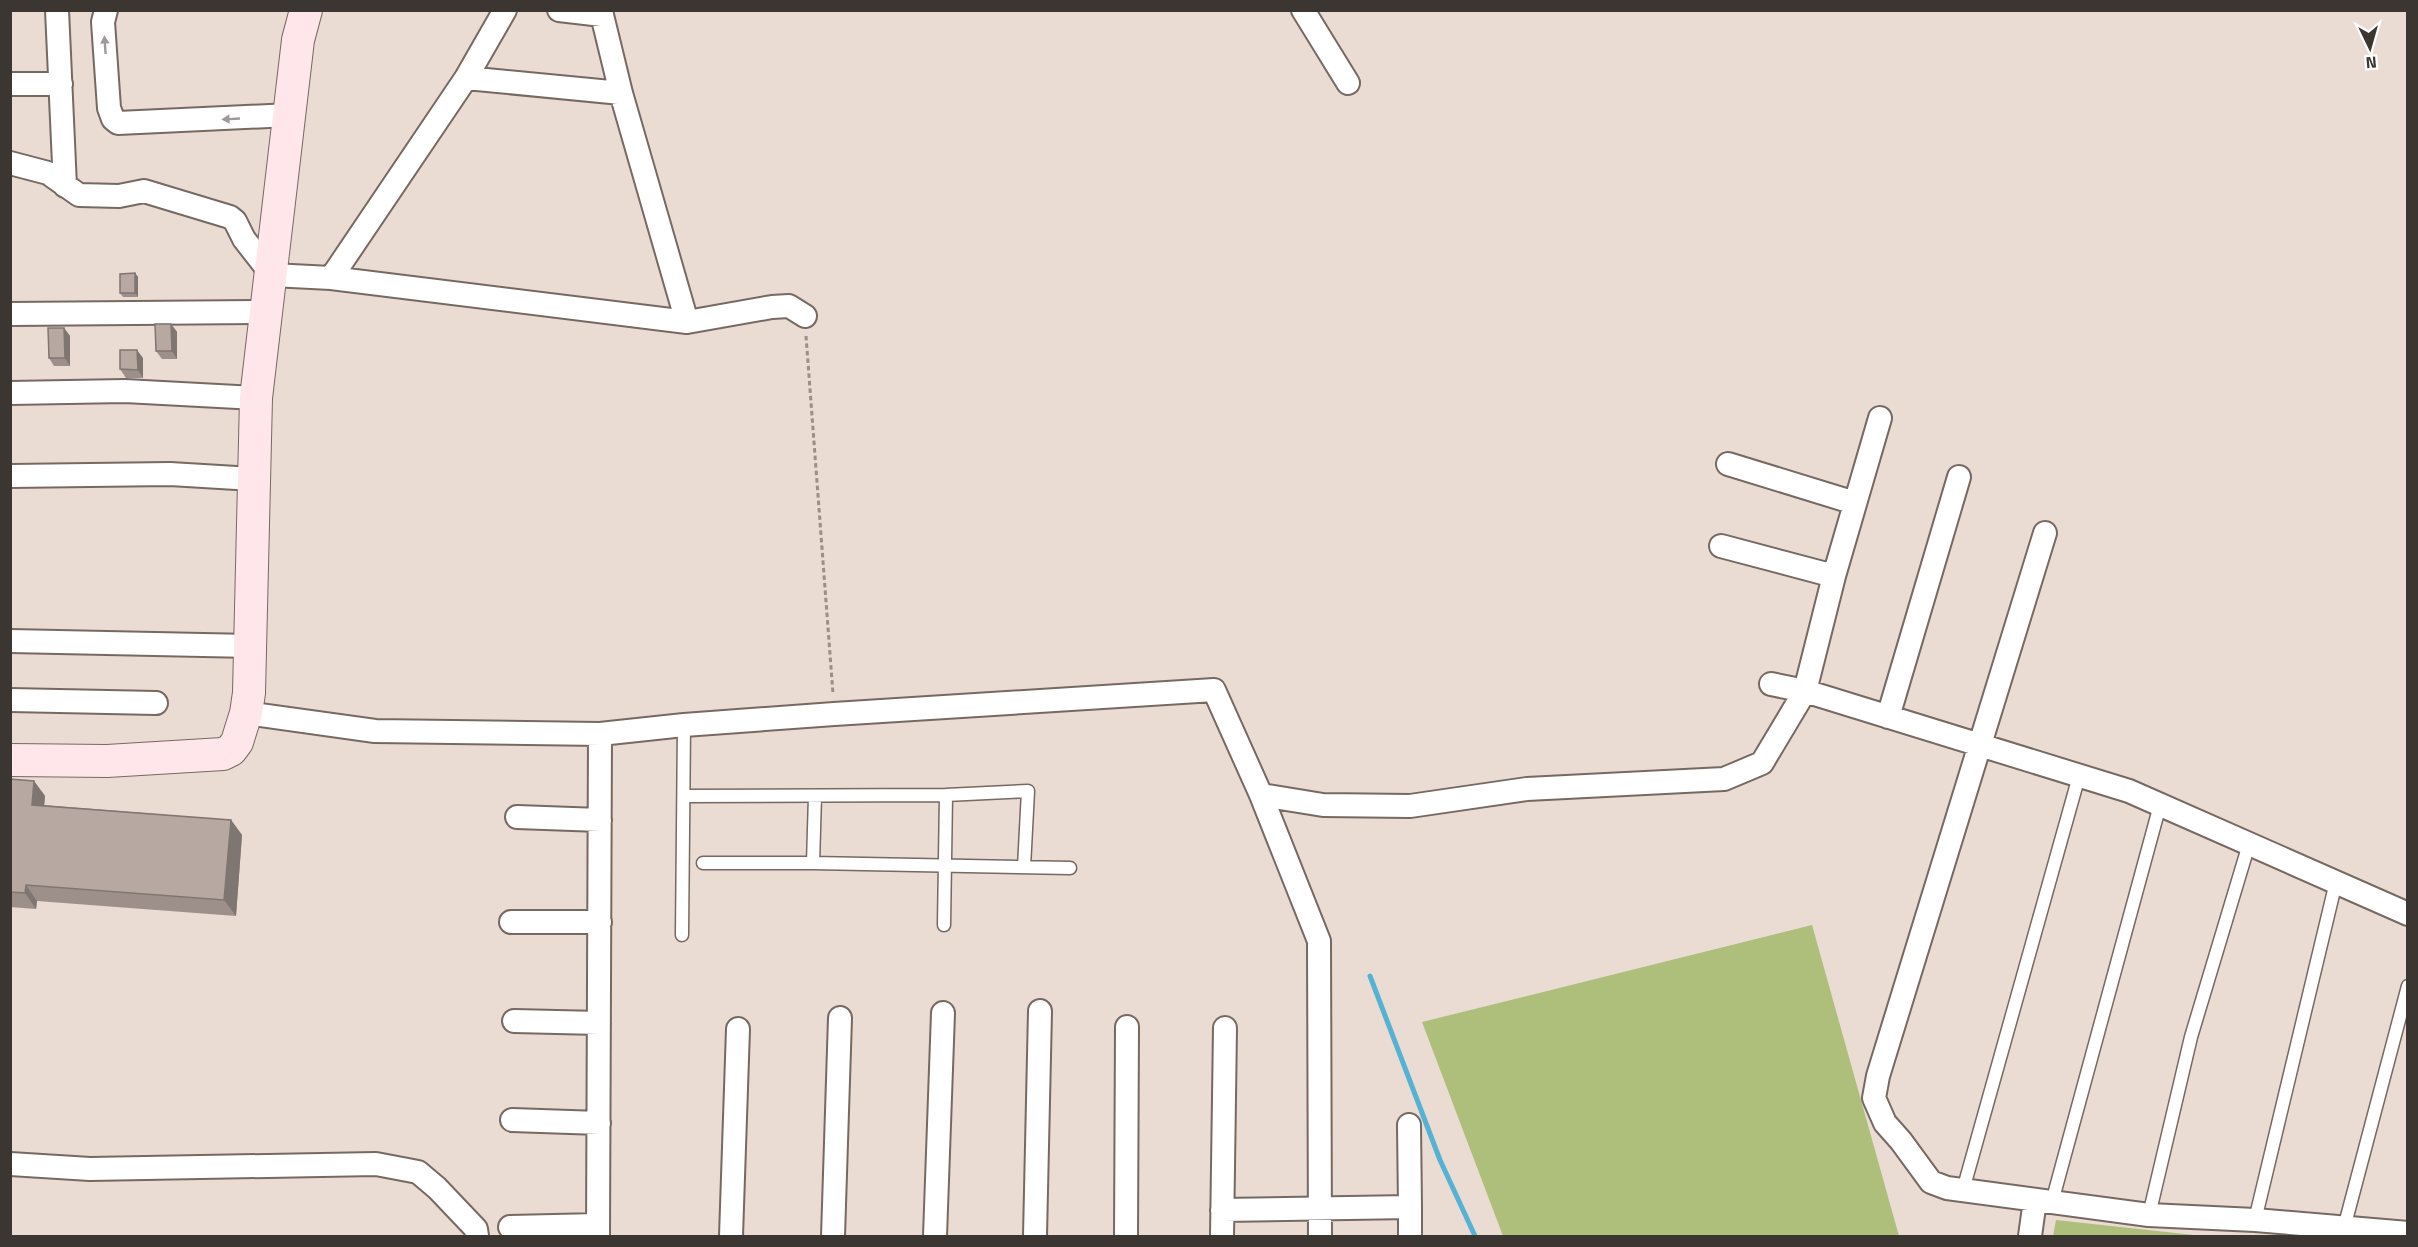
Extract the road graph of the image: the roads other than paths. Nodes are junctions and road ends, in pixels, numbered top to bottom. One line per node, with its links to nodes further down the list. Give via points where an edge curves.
1 (57, 10): 9 (street)
2 (106, 10): 12 (street, one-way to 2, via 118,123 109,108 103,22)
3 (306, 10): 12 (street, via 299,31)
4 (505, 10): 7 (street)
5 (559, 10): 11 (street, via 602,15)
6 (1303, 10): 10 (street)
7 (466, 78): 11 (street); 16 (street)
8 (10, 84): 9 (street)
9 (61, 84): 14 (street)
10 (1348, 84)
11 (621, 93): 20 (street)
12 (290, 115): 15 (street)
13 (10, 163): 14 (street, via 48,173)
14 (65, 186): 15 (street, via 79,195 98,197 144,191 230,217)
15 (272, 275): 16 (street); 17 (street)
16 (331, 278): 20 (street)
17 (267, 312): 18 (street); 22 (street)
18 (10, 314)
19 (805, 316): 20 (street, via 789,306)
20 (687, 322)
21 (10, 393): 22 (street, via 125,391)
22 (256, 398): 27 (street)
23 (1880, 418): 28 (street)
24 (1728, 464): 28 (street)
25 (10, 476): 27 (street, via 170,474)
26 (1959, 477): 39 (street)
27 (253, 479): 33 (street)
28 (1855, 503): 31 (street)
29 (2045, 533): 42 (street)
30 (1721, 546): 31 (street)
31 (1834, 576): 35 (street)
32 (10, 641): 33 (street)
33 (251, 646): 38 (street)
34 (1771, 684): 35 (street)
35 (1805, 692): 39 (street); 47 (street, via 1762,763 1724,779 1527,789 1410,806 1323,805)
36 (10, 700): 37 (street)
37 (156, 703)
38 (246, 713): 41 (street, via 375,731); 43 (street, via 237,742 223,754 107,761)
39 (1888, 717): 42 (street)
40 (684, 725): 41 (street); 47 (street, via 1214,690); 48 (lane)
41 (600, 734): 51 (street)
42 (1979, 745): 44 (street); 77 (street, via 1874,1098 1885,1123 1931,1182)
43 (10, 760)
44 (2079, 776): 49 (street); 77 (lane)
45 (815, 795): 46 (lane); 48 (lane); 54 (lane)
46 (946, 795): 55 (lane); 56 (lane, via 1028,791)
47 (1260, 795): 80 (street, via 1319,941)
48 (684, 796): 63 (lane)
49 (2160, 805): 52 (street); 78 (lane)
50 (517, 817): 51 (street)
51 (600, 820): 61 (street)
52 (2249, 844): 58 (street); 82 (lane, via 2190,1037)
53 (703, 863): 54 (lane)
54 (813, 863): 55 (lane)
55 (945, 866): 56 (lane); 62 (lane)
56 (1024, 867): 57 (lane)
57 (1070, 868)
58 (2336, 882): 59 (street); 83 (lane)
59 (2408, 914)
60 (511, 922): 61 (street)
61 (600, 922): 69 (street)
62 (944, 925)
63 (682, 935)
64 (2408, 986): 85 (lane)
65 (1040, 1011): 92 (street)
66 (943, 1013): 91 (street)
67 (840, 1018): 90 (street)
68 (514, 1021): 69 (street)
69 (599, 1023): 74 (street)
70 (1127, 1027): 93 (street)
71 (1225, 1028): 81 (street)
72 (738, 1029): 89 (street)
73 (512, 1120): 74 (street)
74 (599, 1123): 86 (street)
75 (1409, 1125): 79 (street)
76 (10, 1164): 88 (street, via 90,1169 376,1164 418,1172 476,1229)
77 (1963, 1190): 78 (street)
78 (2044, 1201): 82 (street); 97 (street)
79 (1410, 1207): 80 (street); 96 (street)
80 (1320, 1209): 81 (street); 95 (street)
81 (1222, 1210): 94 (street)
82 (2149, 1215): 83 (street)
83 (2255, 1220): 85 (street)
84 (510, 1227): 86 (street)
85 (2344, 1228): 87 (street)
86 (598, 1231)
87 (2408, 1233)
88 (477, 1236)
89 (731, 1236)
90 (833, 1236)
91 (934, 1236)
92 (1035, 1236)
93 (1126, 1236)
94 (1222, 1236)
95 (1320, 1236)
96 (1410, 1236)
97 (2030, 1236)

